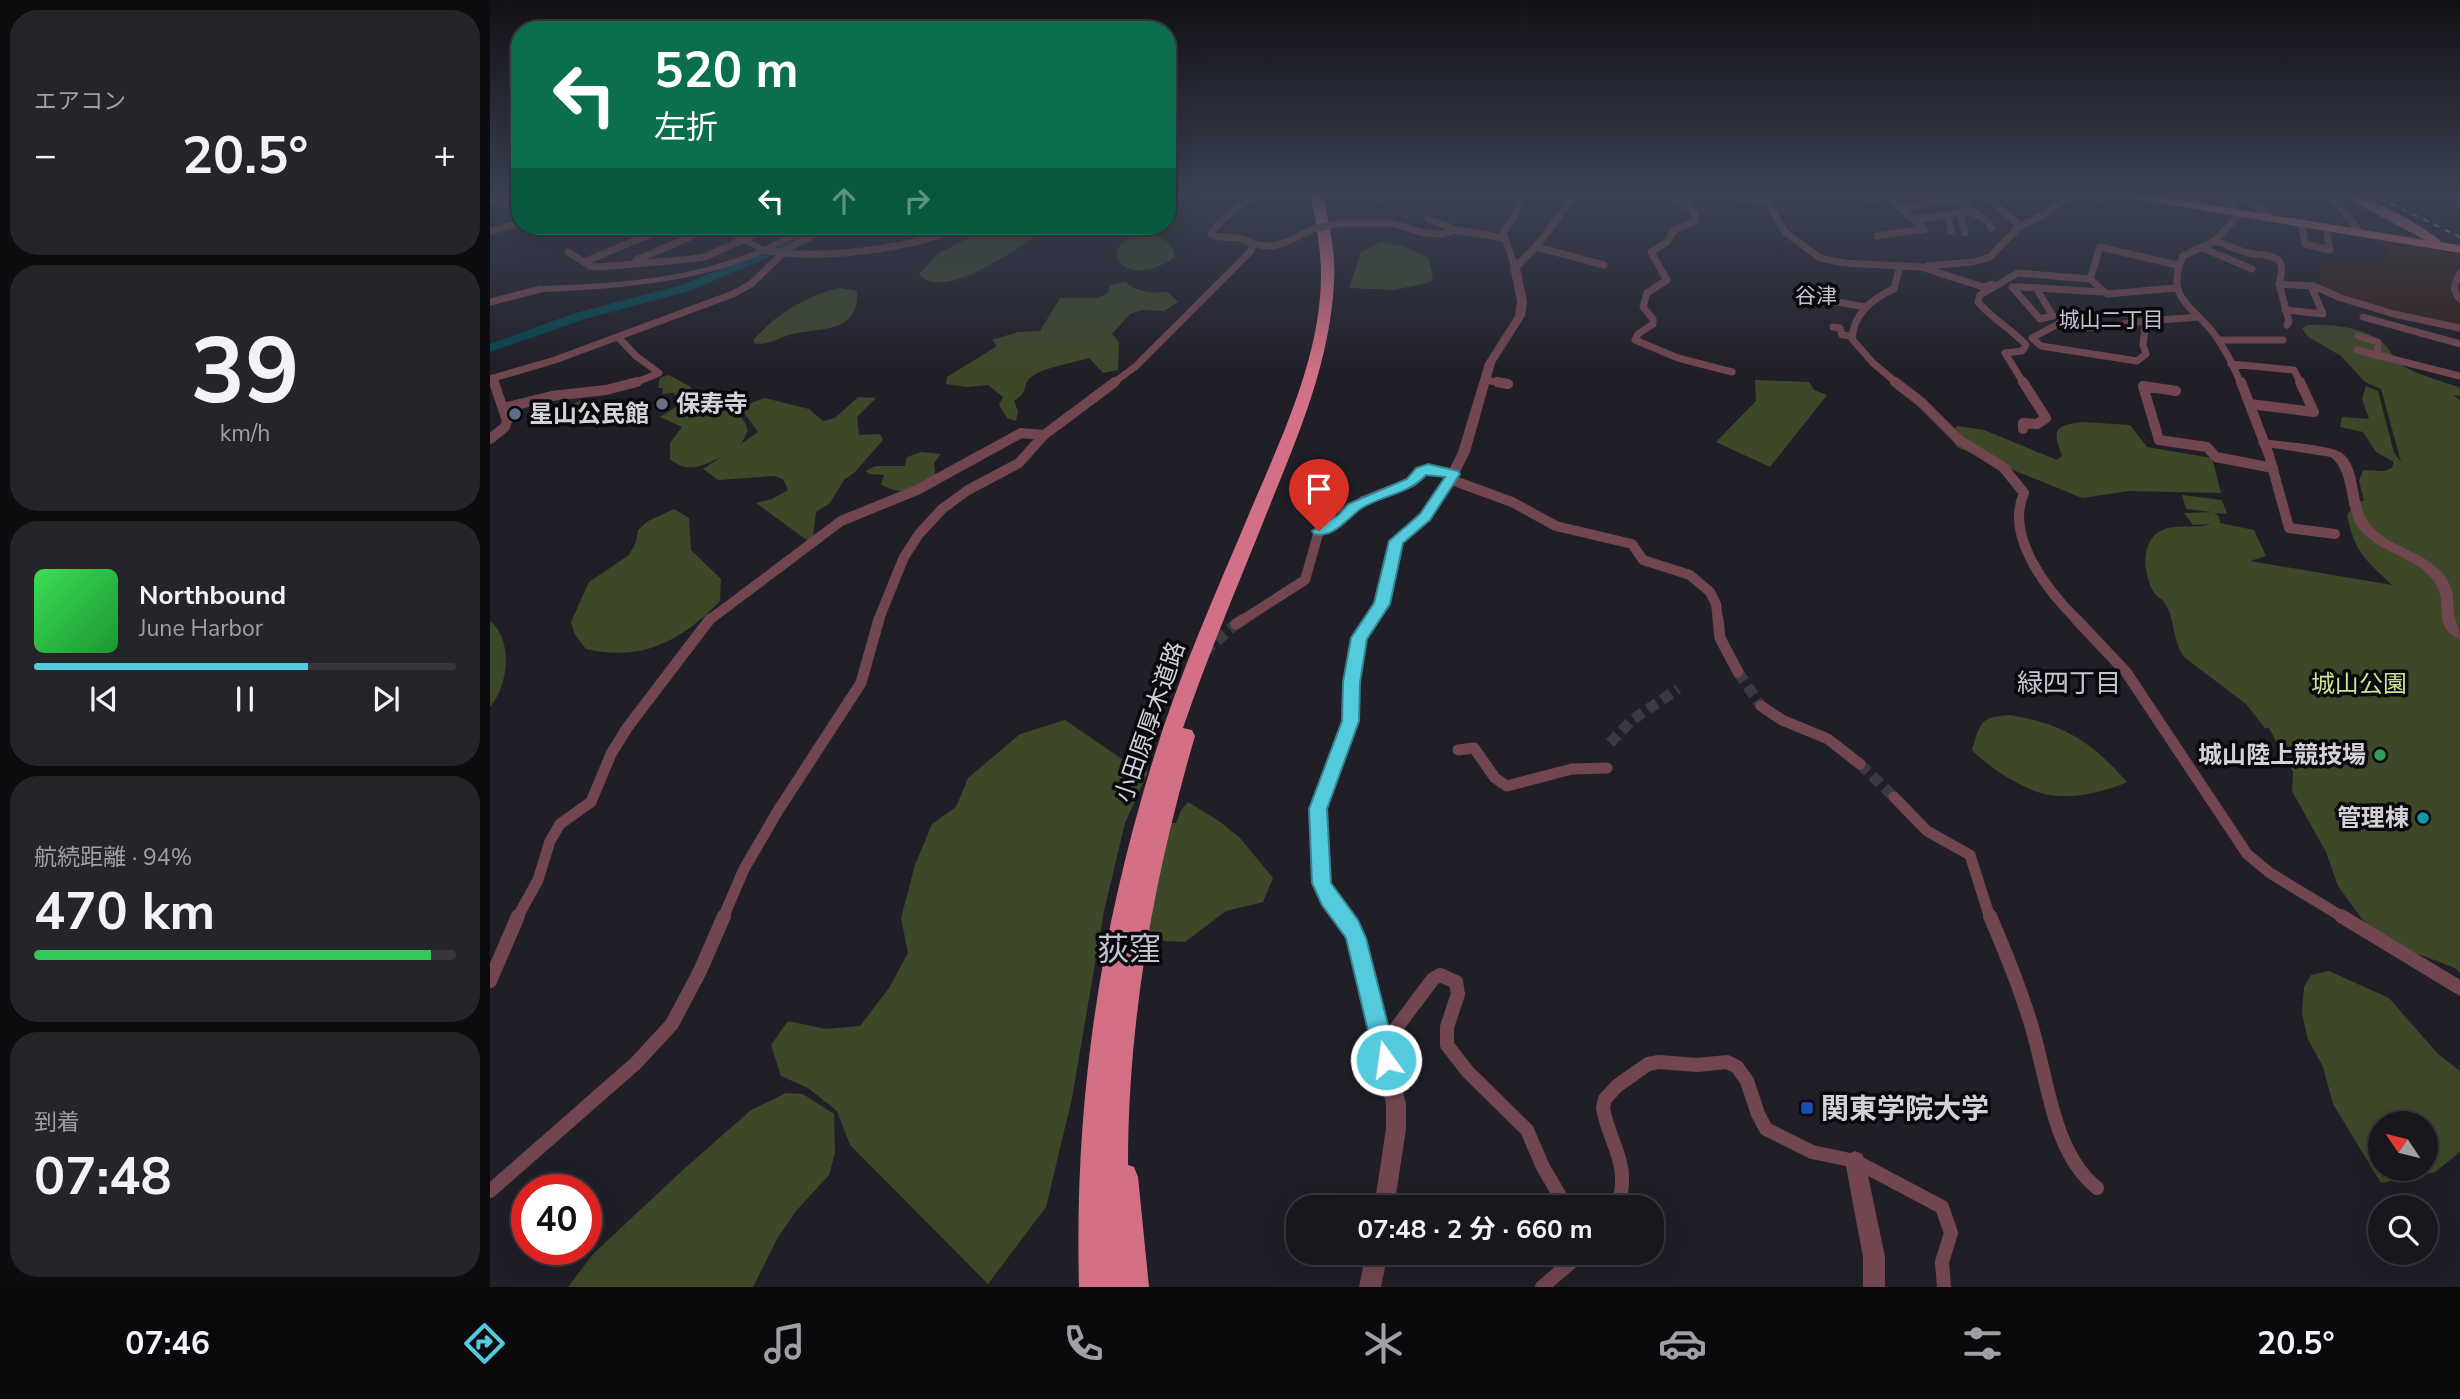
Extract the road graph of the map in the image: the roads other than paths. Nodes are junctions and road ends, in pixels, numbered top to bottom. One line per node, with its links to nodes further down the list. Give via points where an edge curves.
1 (568, 253): 25 (street)
2 (604, 253): 25 (street)
3 (652, 253): 26 (street)
4 (714, 253): 26 (street)
5 (756, 253): 40 (street, via 690,274)
6 (774, 253): 24 (street)
7 (793, 253): 24 (street)
8 (1249, 253): 73 (street, via 1136,366)
9 (1328, 253): 71 (highway, 小田原厚木道路, via 1327,301)
10 (1336, 253): 71 (highway, 小田原厚木道路, via 1336,301 1316,391)
11 (1510, 253): 30 (street)
12 (1530, 253): 30 (street)
13 (1559, 253): 27 (street)
14 (1651, 253): 62 (street, via 1667,280 1647,293 1643,307 1653,324 1636,340 1678,358)
15 (1815, 253): 28 (street, via 1844,263)
16 (1994, 253): 31 (street, via 1973,262)
17 (2098, 253): 34 (street)
18 (2126, 253): 29 (street)
19 (2192, 253): 29 (street)
20 (2215, 253): 32 (street)
21 (2250, 253): 22 (street)
22 (2268, 253)
23 (2269, 253): 36 (street, via 2277,258 2282,273)
24 (777, 254): 55 (street, via 743,289)
25 (584, 262): 26 (street, via 599,267)
26 (626, 264)
27 (1604, 265)
28 (1900, 265): 31 (street); 45 (street, via 1894,289)
29 (2177, 265): 39 (street, via 2172,277)
30 (1515, 267): 65 (street, via 1522,301 1520,316 1490,363)
31 (1921, 267): 35 (street, via 1983,287)
32 (2252, 269)
33 (2459, 275): 43 (street, via 2453,285)
34 (2090, 279): 35 (street, via 2018,273); 41 (street)
35 (2001, 281): 72 (street, via 1980,295 1978,302 2026,345 2022,351 2005,353 2046,418 2037,424 2023,423)
36 (2279, 284): 37 (street); 46 (street)
37 (2311, 286): 46 (street, via 2323,314); 52 (street, via 2394,314)
38 (2036, 288): 38 (street, via 2012,287 2040,319 2053,316); 41 (street)
39 (2175, 288): 41 (street, via 2112,295); 47 (street)
40 (541, 289): 44 (street)
41 (2102, 292)
42 (1819, 299): 45 (street)
43 (2460, 299)
44 (490, 302)
45 (1866, 307): 53 (street)
46 (2285, 310): 50 (street)
47 (2199, 317): 49 (street); 56 (street)
48 (2363, 317): 58 (street)
49 (2146, 321): 49 (street, via 2095,328 2058,324 2032,338 2041,346 2137,361 2146,354)
50 (2287, 325)
51 (1833, 327): 53 (street)
52 (2460, 328)
53 (1852, 336): 89 (street, via 1899,388 1958,438 2016,477 2024,493 2017,507 2018,520 2034,568 2071,617 2105,645 2126,672 2247,854 2270,873)
54 (2358, 336): 60 (street, via 2378,342)
55 (618, 337): 64 (street); 69 (street, via 659,373 617,390 553,396)
56 (2219, 340): 57 (street); 61 (street)
57 (2283, 340)
58 (2460, 344)
59 (2357, 351): 60 (street)
60 (2377, 356): 63 (street)
61 (2231, 364): 68 (street); 68 (street, via 2294,370 2314,412)
62 (1732, 372)
63 (2460, 376)
64 (491, 379): 69 (street)
65 (1485, 380): 66 (street); 77 (street, via 1464,452)
66 (1508, 384)
67 (2176, 391): 76 (street, via 2143,386 2159,440 2207,447 2216,457)
68 (2250, 404): 75 (street)
69 (504, 409): 70 (street); 74 (street, via 506,427)
70 (490, 412)
71 (1300, 422): 79 (highway, 小田原厚木道路)
72 (2023, 429)
73 (1044, 435): 88 (street, via 1021,433 917,490 841,521 711,618 627,728 591,802 560,824); 94 (street, via 1018,463 942,509 912,545 879,619 861,683 744,869 672,1024 636,1063)
74 (490, 439)
75 (2264, 443): 76 (street); 81 (street, via 2343,459 2349,468 2350,496 2365,529 2442,582 2449,601 2447,619)
76 (2273, 468): 78 (street, via 2289,528)
77 (1451, 477): 80 (street, via 1421,471 1412,482 1353,507 1319,531 1305,580); 82 (street, via 1556,526 1620,539 1632,544 1650,564 1690,575 1710,592 1716,604 1720,638); 90 (street, via 1425,517 1397,541 1382,604 1359,638 1350,721 1318,809 1321,883 1356,938)
78 (2336, 534)
79 (1241, 569): 91 (highway, 小田原厚木道路, via 1158,827 1141,899); 100 (highway, 小田原厚木道路, via 1163,758 1116,951 1091,1142)
80 (1236, 624)
81 (2460, 634)
82 (1738, 672)
83 (1761, 706): 85 (street, via 1828,739)
84 (1458, 750): 86 (street, via 1474,748 1482,754 1492,778 1507,786 1572,769)
85 (1860, 764)
86 (1607, 768)
87 (1894, 797): 93 (street, via 1927,831 1970,855 2034,1033 2065,1150 2082,1176)
88 (490, 981)
89 (2460, 988)
90 (1382, 1047): 95 (street, via 1397,1116); 96 (street, via 1393,1038 1434,976 1456,982 1458,995 1447,1027 1447,1045 1527,1130)
91 (1118, 1051): 101 (highway, 小田原厚木道路, via 1112,1217); 102 (highway)
92 (1855, 1161): 97 (street, via 1812,1152 1766,1129 1747,1080 1733,1064 1720,1060 1693,1065 1653,1062 1639,1068 1604,1101 1603,1112 1619,1152); 105 (street, via 1874,1257); 106 (street, via 1942,1208 1951,1233 1942,1262)
93 (2097, 1188)
94 (490, 1191)
95 (1386, 1195)
96 (1559, 1195)
97 (1623, 1195)
98 (1375, 1265): 103 (street)
99 (1568, 1265): 104 (street)
100 (1094, 1287)
101 (1117, 1287)
102 (1134, 1287)
103 (1370, 1287)
104 (1542, 1287)
105 (1874, 1287)
106 (1944, 1287)

